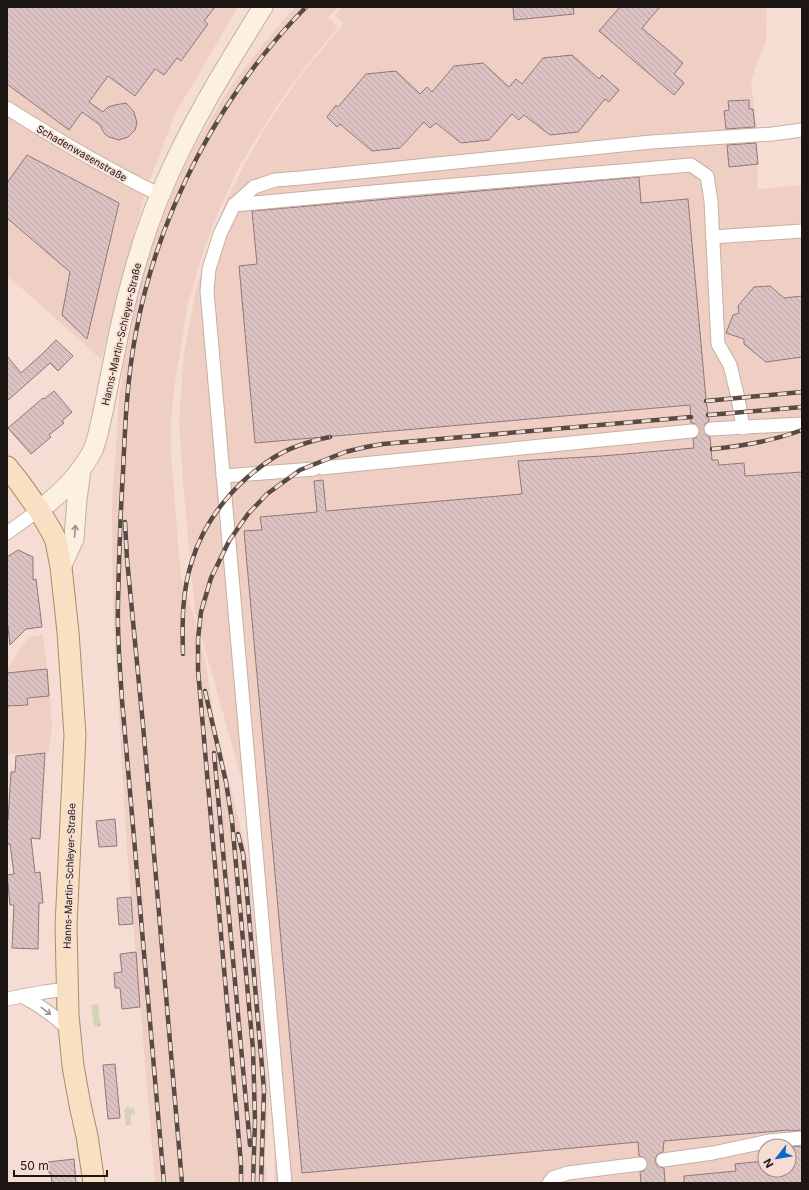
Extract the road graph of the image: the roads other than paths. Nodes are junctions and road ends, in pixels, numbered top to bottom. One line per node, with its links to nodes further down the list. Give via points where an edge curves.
1 (263, 7): 6 (main road, Hanns-Martin-Schleyer-Straße, via 199,112)
2 (7, 108): 6 (street, Schadenwasenstraße, via 85,155)
3 (802, 119): 5 (street)
4 (802, 130): 5 (street)
5 (784, 133): 7 (street, via 651,142 275,180 254,187)
6 (160, 195): 15 (main road, Hanns-Martin-Schleyer-Straße, via 130,287 93,448)
7 (234, 205): 9 (street, via 692,165 707,176); 16 (street, via 220,234 209,269 207,291)
8 (802, 231): 9 (street)
9 (713, 237): 11 (street, via 718,344 730,365)
10 (802, 424): 11 (street)
11 (743, 428): 12 (street)
12 (710, 429)
13 (692, 431): 16 (street)
14 (7, 467): 17 (main road)
15 (81, 470): 17 (main road, Hanns-Martin-Schleyer-Straße, via 62,492); 19 (main road, Hanns-Martin-Schleyer-Straße, one-way to 15, via 74,539)
16 (223, 476): 28 (street)
17 (39, 510): 18 (street); 19 (main road, Hanns-Martin-Schleyer-Straße, via 56,541)
18 (7, 533)
19 (61, 567): 20 (main road, Hanns-Martin-Schleyer-Straße, via 75,735 66,926)
20 (66, 989): 22 (street); 23 (main road, Hanns-Martin-Schleyer-Straße)
21 (7, 996): 22 (street)
22 (22, 996): 23 (street, one-way to 23, via 37,1004)
23 (69, 1030): 27 (main road, Hanns-Martin-Schleyer-Straße)
24 (802, 1138): 25 (street, via 769,1141)
25 (663, 1160)
26 (640, 1164): 29 (street, via 568,1173 553,1178)
27 (94, 1183)
28 (285, 1183)
29 (549, 1183)

